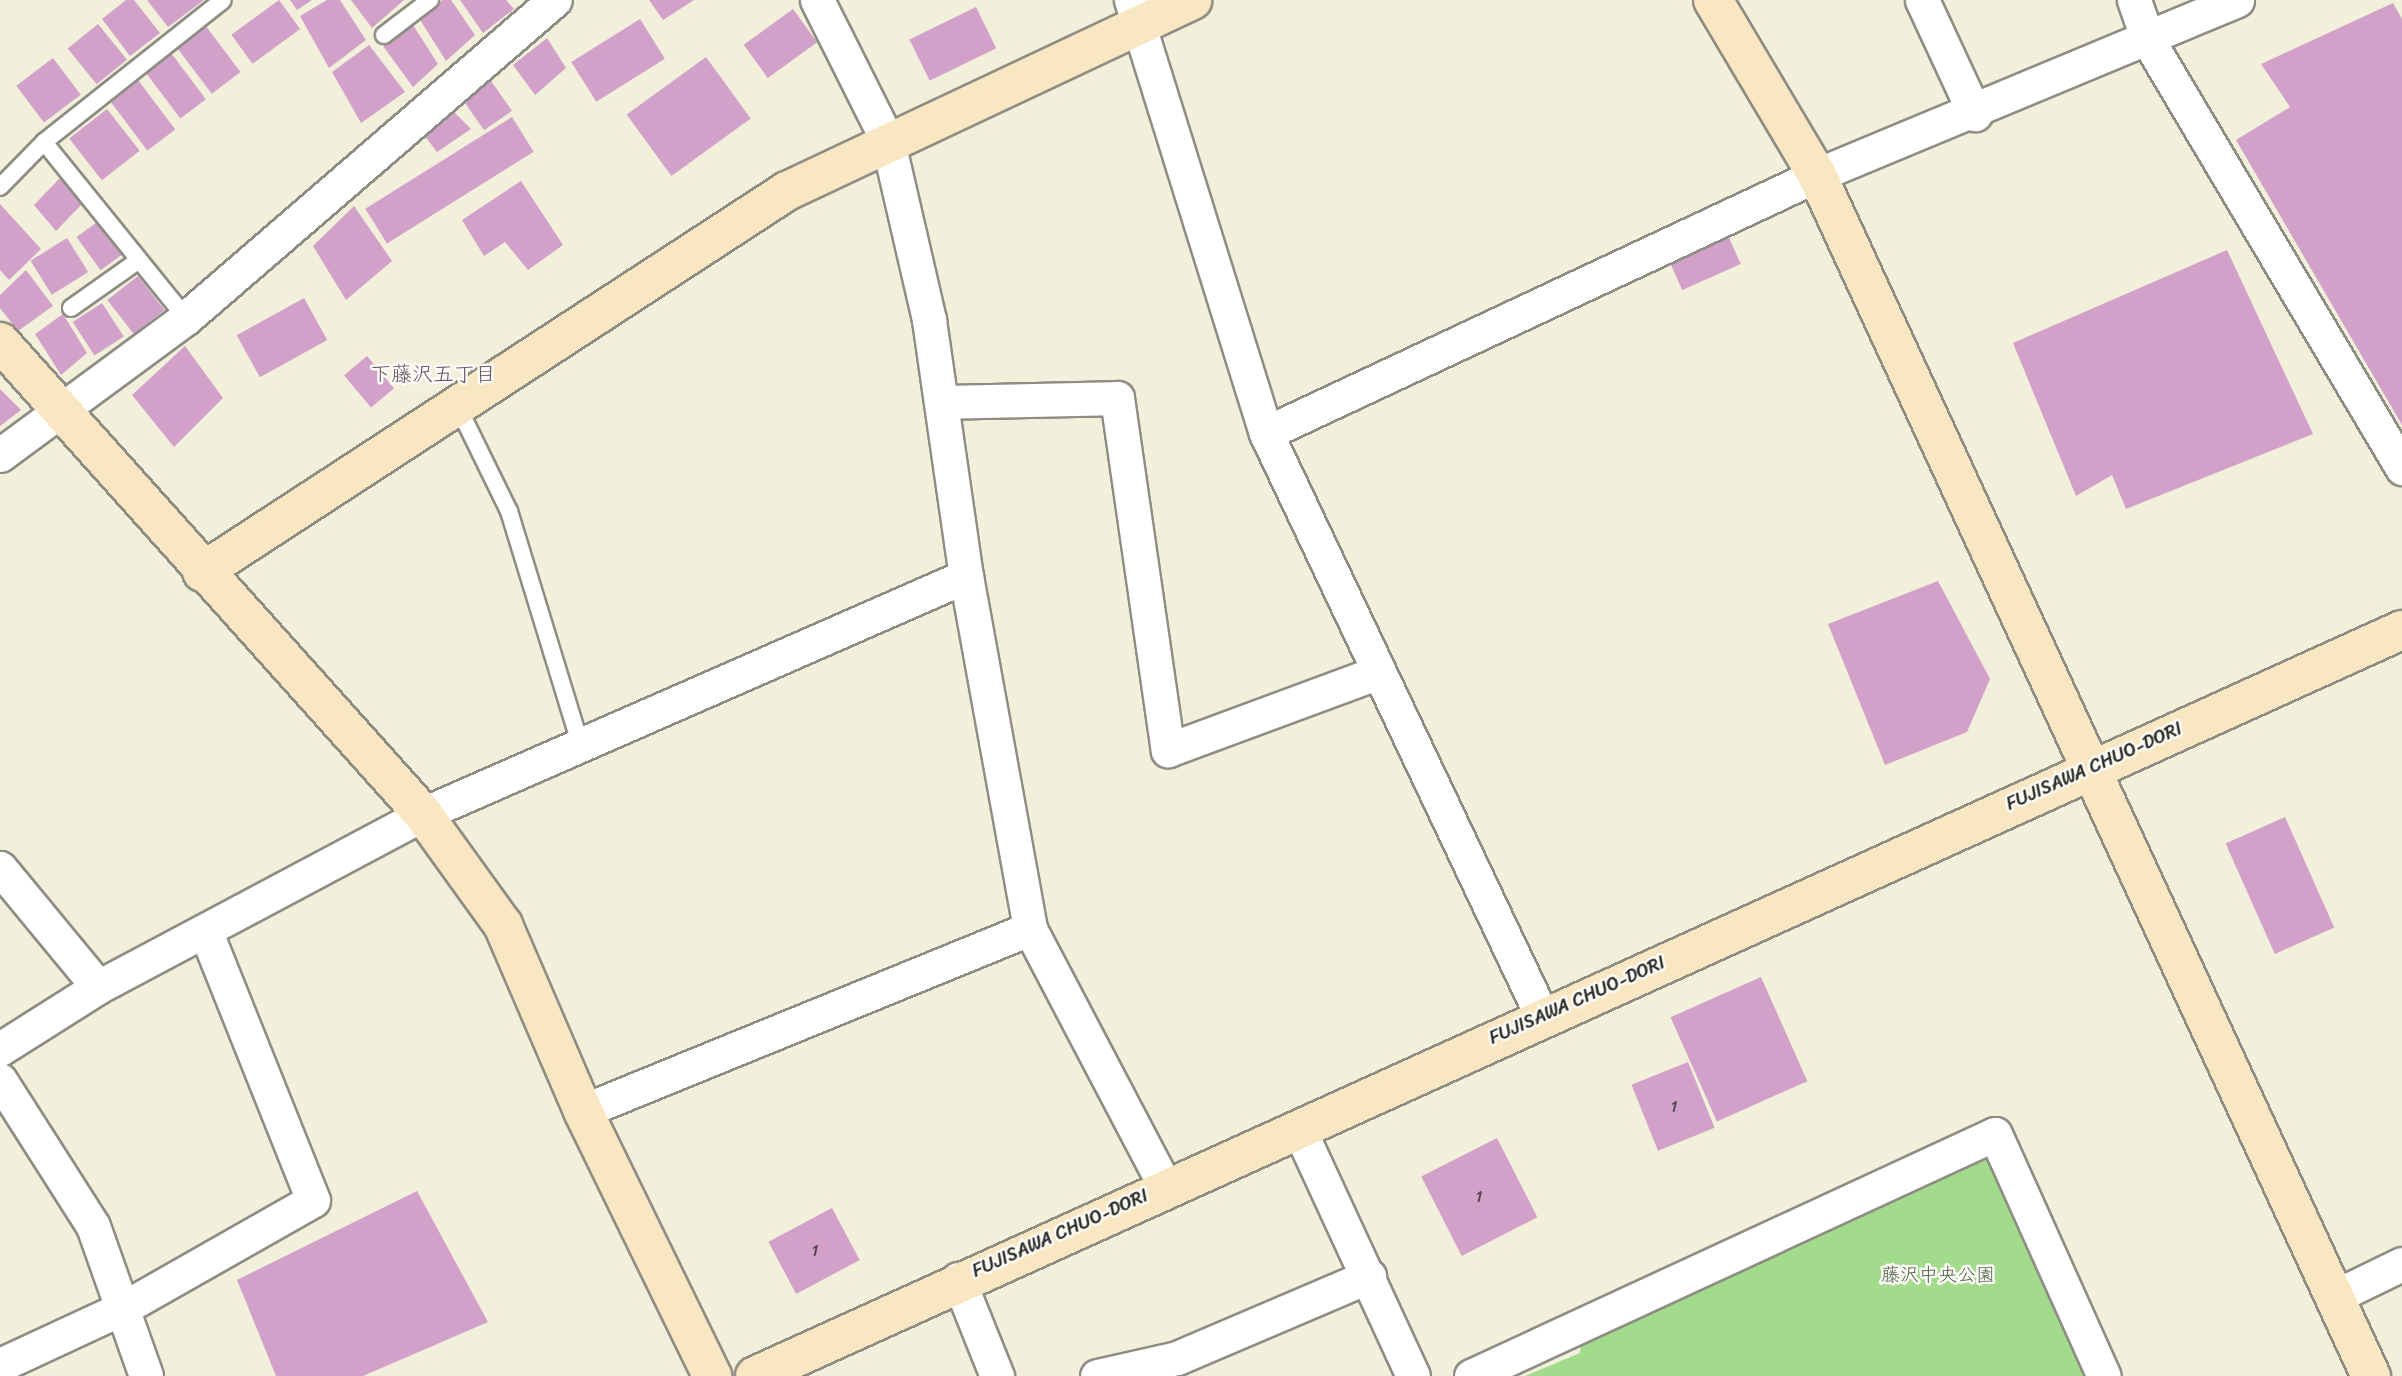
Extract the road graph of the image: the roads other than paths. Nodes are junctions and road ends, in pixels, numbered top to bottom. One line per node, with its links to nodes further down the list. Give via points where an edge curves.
1 (223, 0): 14 (lane)
2 (430, 0): 11 (lane)
3 (817, 0): 15 (street)
4 (1192, 0): 10 (street)
5 (1713, 0): 16 (street)
6 (1922, 0): 13 (street)
7 (2134, 0): 12 (street)
8 (2237, 0): 12 (street)
9 (537, 6): 20 (street)
10 (1137, 12): 15 (street); 25 (street)
11 (384, 35)
12 (2148, 40): 13 (street); 27 (street)
13 (1975, 114): 16 (street)
14 (44, 142): 17 (lane); 18 (lane)
15 (888, 142): 22 (street, via 929,320); 23 (street, via 787,191)
16 (1816, 176): 25 (street); 33 (street)
17 (0, 187)
18 (139, 260): 19 (lane); 20 (lane)
19 (71, 308)
20 (186, 318): 24 (street)
21 (0, 342): 24 (street)
22 (941, 401): 29 (street); 31 (street, via 1116,398 1168,750)
23 (457, 405): 28 (street); 32 (lane, via 509,511)
24 (61, 410): 26 (street); 28 (street)
25 (1266, 433): 31 (street)
26 (0, 455)
27 (2402, 468)
28 (202, 572): 34 (street)
29 (966, 576): 32 (street); 36 (street)
30 (2402, 630): 33 (street, FUJISAWA CHUO-DORI)
31 (1376, 673): 39 (street)
32 (582, 749): 34 (street)
33 (2093, 766): 39 (street, FUJISAWA CHUO-DORI); 48 (street, via 2208,1032)
34 (423, 814): 37 (street); 42 (street, via 503,925)
35 (0, 868): 38 (street)
36 (1030, 929): 42 (street); 44 (street)
37 (206, 933): 38 (street); 49 (street, via 313,1200)
38 (98, 987): 40 (street)
39 (1542, 1016): 43 (street, FUJISAWA CHUO-DORI)
40 (0, 1049)
41 (0, 1080): 49 (street, via 93,1226)
42 (583, 1111): 53 (street)
43 (1298, 1127): 44 (street, FUJISAWA CHUO-DORI); 46 (street)
44 (1165, 1186): 47 (street, FUJISAWA CHUO-DORI)
45 (2402, 1264): 48 (street)
46 (1368, 1276): 51 (street); 57 (street)
47 (958, 1279): 54 (street, FUJISAWA CHUO-DORI); 55 (street)
48 (2336, 1296): 60 (street)
49 (125, 1307): 50 (street); 52 (street)
50 (0, 1365)
51 (1178, 1367): 56 (street)
52 (146, 1376)
53 (712, 1376)
54 (755, 1376)
55 (997, 1376)
56 (1097, 1376)
57 (1413, 1376)
58 (1471, 1376): 59 (street, via 1995,1134)
59 (2104, 1376)
60 (2371, 1376)

